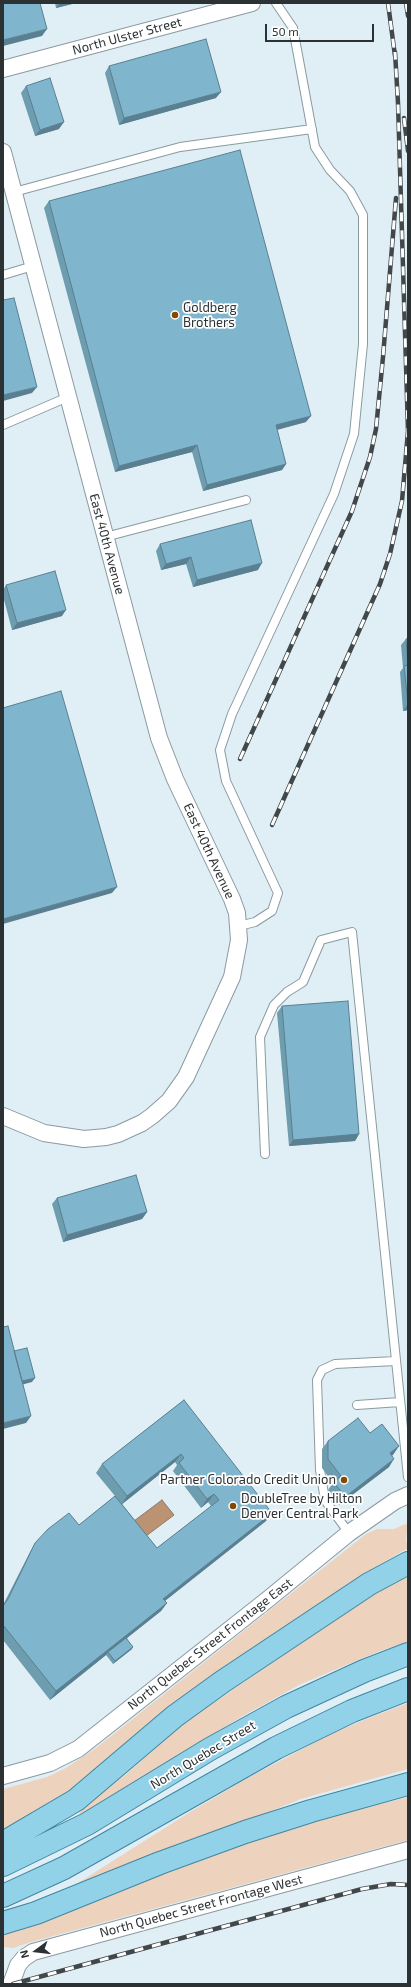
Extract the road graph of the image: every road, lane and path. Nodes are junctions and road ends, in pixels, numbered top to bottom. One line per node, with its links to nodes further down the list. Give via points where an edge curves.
1 (252, 3): 3 (street, North Ulster Street)
2 (276, 3): 4 (lane, via 293,28)
3 (3, 69)
4 (312, 129): 6 (lane, via 180,147); 13 (lane, via 315,147 330,170 350,190 363,215 363,344 354,434 334,494 232,714 220,750 226,781 278,893 272,911 255,922)
5 (3, 152): 6 (street, East 40th Avenue)
6 (14, 192): 7 (street, East 40th Avenue)
7 (33, 266): 8 (lane); 9 (street, East 40th Avenue)
8 (3, 275)
9 (68, 397): 10 (lane); 12 (street, East 40th Avenue)
10 (3, 426)
11 (246, 500): 12 (lane)
12 (105, 537): 13 (street, East 40th Avenue, via 164,752 223,878)
13 (239, 926): 14 (street, East 40th Avenue, via 238,956 232,977 186,1077 169,1101 152,1116 118,1134 84,1139 44,1133)
14 (3, 1116)
15 (265, 1154): 16 (lane, via 260,1036 274,1005 287,992 303,982 321,940 352,932)
16 (396, 1361): 17 (lane); 21 (lane, via 335,1364 322,1370 317,1380 320,1470 324,1494 327,1503)
17 (400, 1402): 18 (lane); 19 (lane)
18 (357, 1405)
19 (408, 1477)
20 (408, 1495): 21 (street, North Quebec Street Frontage East)
21 (349, 1533): 25 (street, North Quebec Street Frontage East, via 78,1749 50,1763)
22 (408, 1563): 27 (main road, via 369,1584 222,1682 175,1716 81,1796)
23 (408, 1654): 29 (main road, North Quebec Street, via 286,1707 210,1749 86,1824)
24 (408, 1689): 30 (main road, via 352,1711 276,1748 92,1853)
25 (3, 1776)
26 (408, 1784): 31 (main road, via 245,1832 36,1913)
27 (3, 1843)
28 (408, 1850): 32 (street, North Quebec Street Frontage West, via 33,1952 18,1965)
29 (3, 1865)
30 (3, 1896)
31 (3, 1923)
32 (11, 1984)

